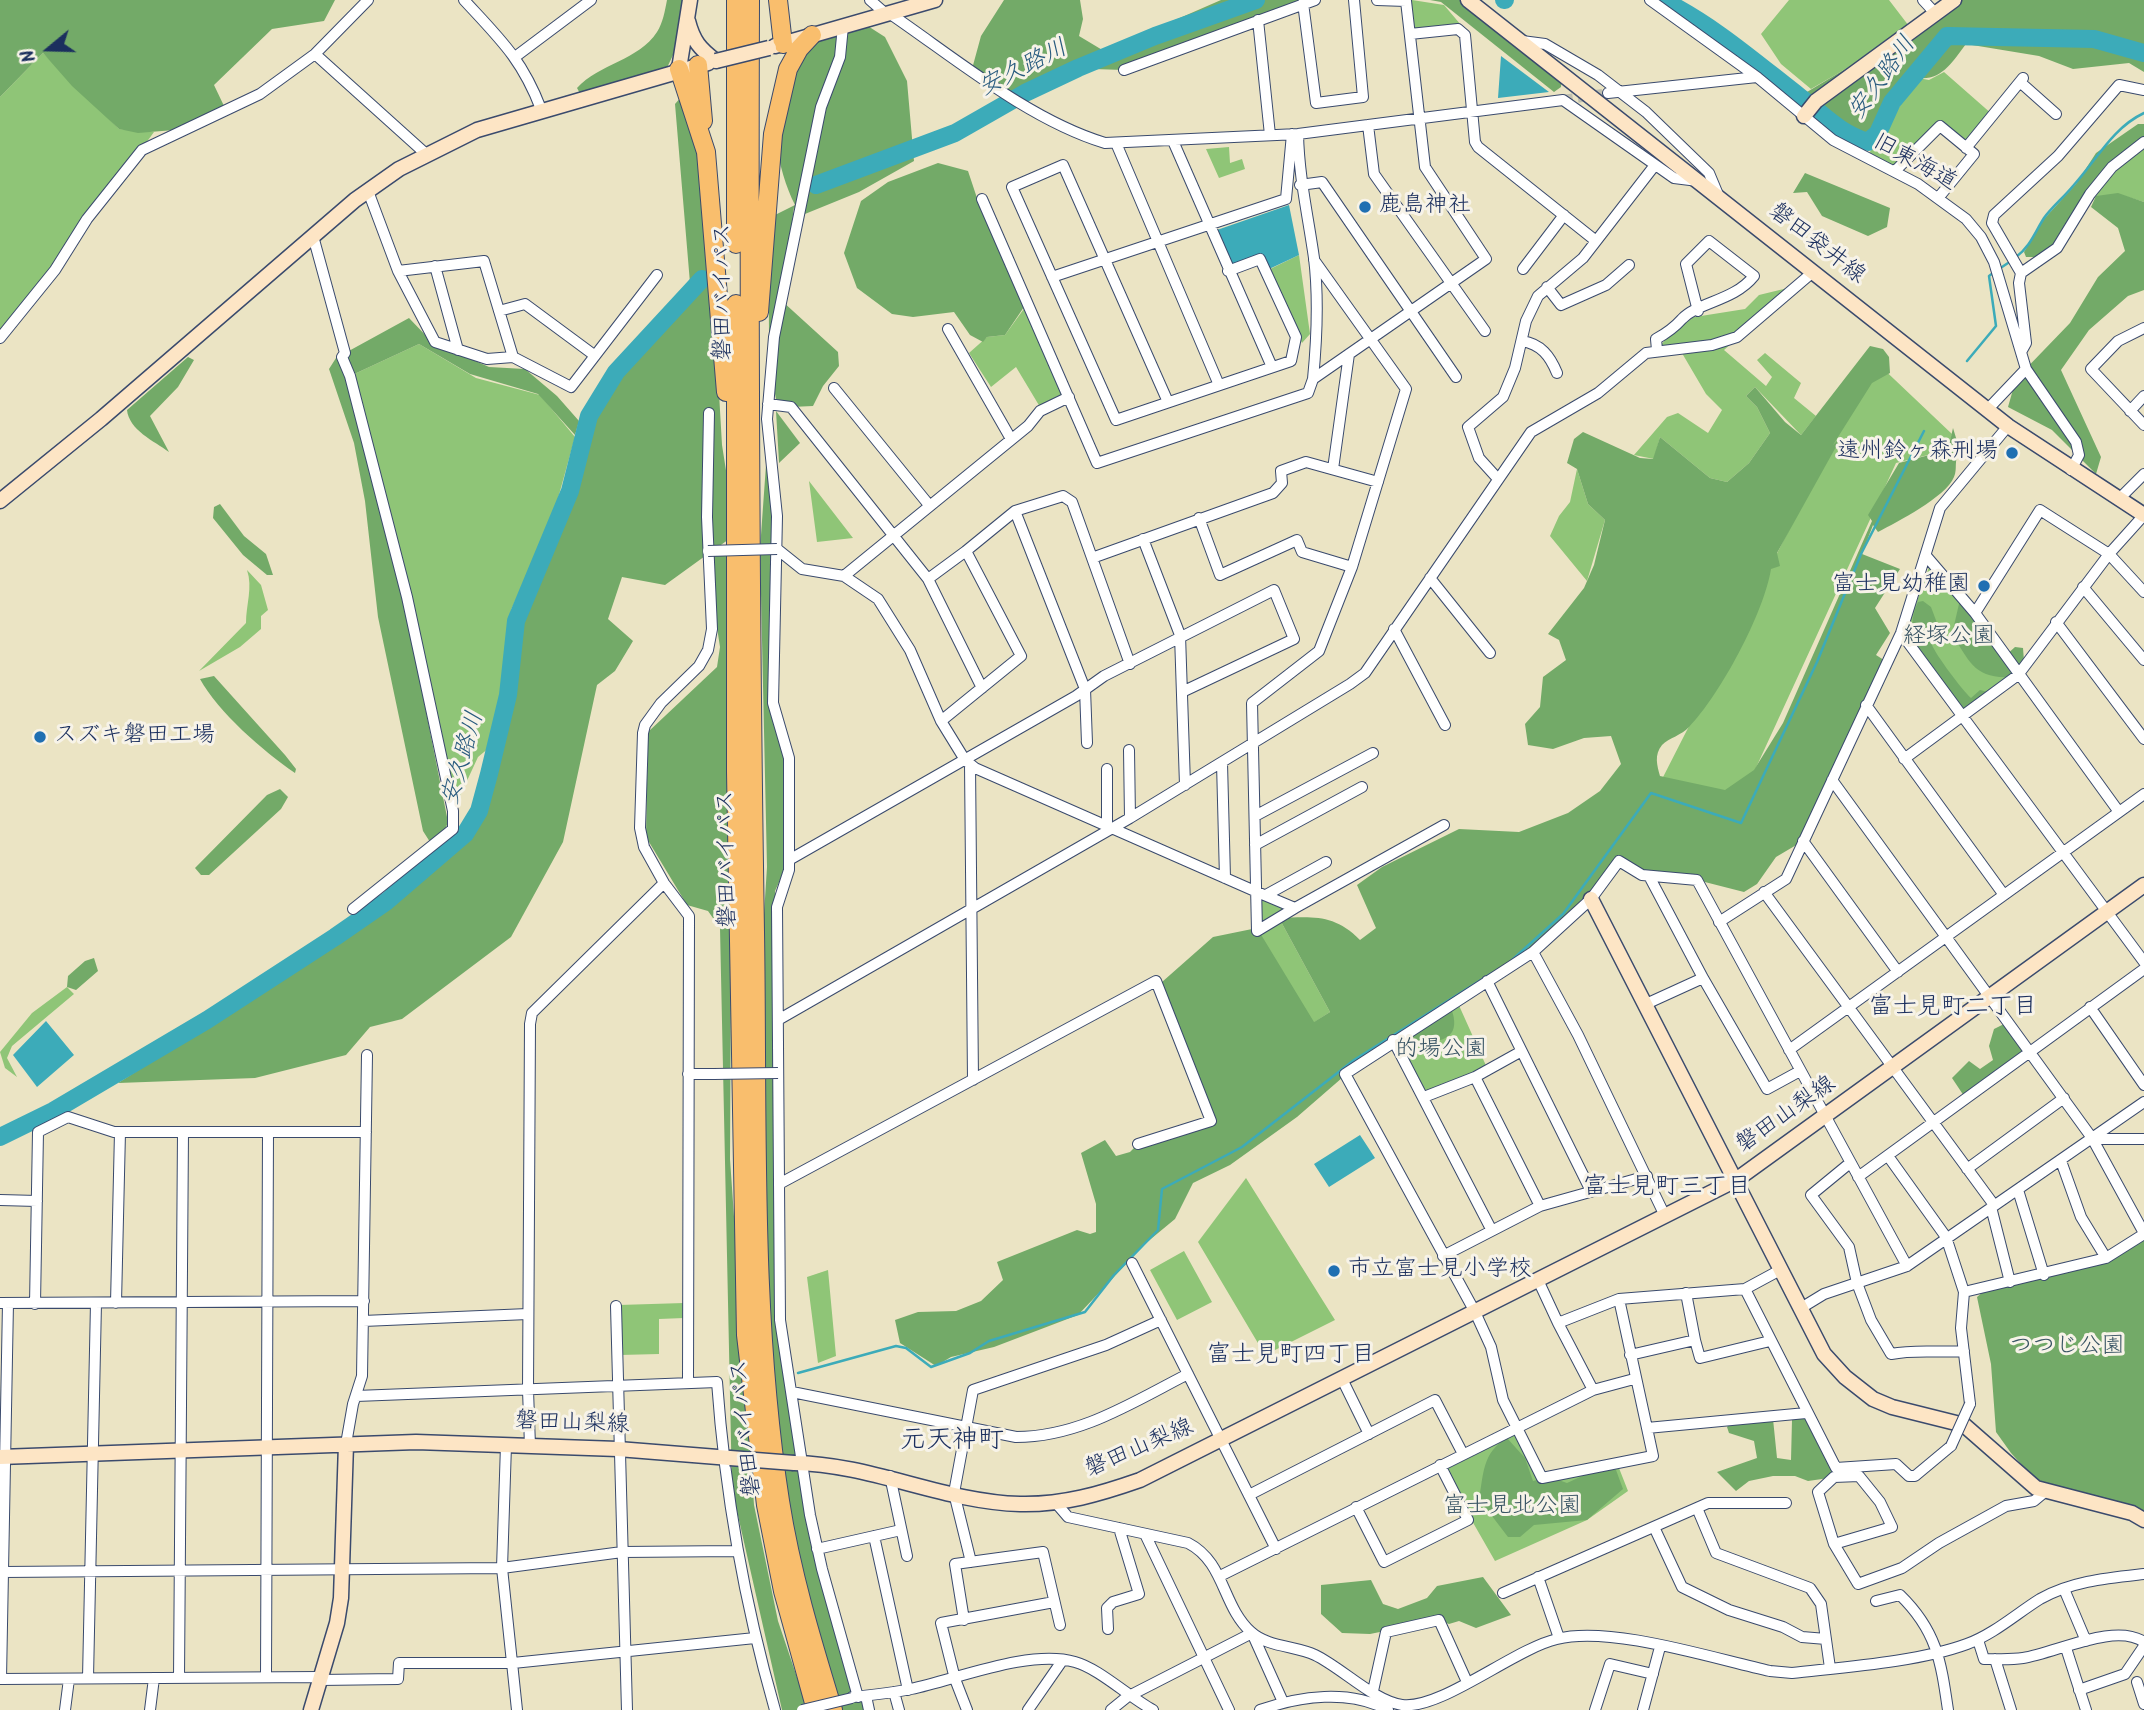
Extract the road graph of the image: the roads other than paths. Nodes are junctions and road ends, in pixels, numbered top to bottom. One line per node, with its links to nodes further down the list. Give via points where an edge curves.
1 (368, 0): 26 (street)
2 (464, 0): 27 (street)
3 (590, 0): 27 (street)
4 (736, 0): 65 (highway, 磐田バイパス, via 737,226)
5 (750, 0): 65 (highway, 磐田バイパス, via 749,212)
6 (778, 0): 25 (highway)
7 (870, 0): 18 (street)
8 (935, 0): 18 (main road)
9 (1315, 0): 16 (street)
10 (1354, 0): 16 (street, via 1363,97 1317,103)
11 (1377, 0): 22 (street, via 1406,1)
12 (1468, 0): 24 (main road, 磐田袋井線)
13 (1650, 0): 32 (street, 旧東海道)
14 (1923, 0): 19 (street)
15 (1954, 0): 19 (main road)
16 (1303, 3): 20 (street)
17 (688, 7): 28 (main road, via 692,37); 30 (main road)
18 (888, 13): 21 (main road); 46 (street, via 1033,110 1086,137)
19 (1935, 13): 39 (main road, via 1816,101)
20 (1258, 20): 31 (street); 43 (street)
21 (842, 26): 23 (main road); 103 (street, via 840,57 821,107 774,337)
22 (1410, 34): 37 (street, via 1458,29 1465,36); 40 (street)
23 (812, 35): 25 (main road); 33 (highway, via 799,49)
24 (1518, 40): 35 (street, via 1545,44 1598,75); 52 (main road, 磐田袋井線)
25 (776, 46): 28 (main road, bridge); 33 (highway)
26 (314, 54): 49 (street); 83 (street, via 260,94 142,150)
27 (515, 57): 36 (street, via 528,75)
28 (716, 61): 29 (main road)
29 (698, 65): 30 (main road); 48 (highway)
30 (679, 69): 36 (main road); 48 (highway)
31 (1124, 70)
32 (1757, 77): 35 (street); 39 (street, 旧東海道)
33 (785, 79): 116 (highway, via 773,134)
34 (2144, 90): 72 (street, via 2119,85 2057,156 1994,215 1992,223)
35 (1613, 92): 56 (street, via 1646,112 1709,173)
36 (541, 109): 49 (main road, via 477,130)
37 (1472, 112): 40 (street); 50 (street, via 1563,100); 58 (street, via 1478,147)
38 (2056, 114): 47 (street, via 2022,80)
39 (1804, 116): 51 (street, 旧東海道, via 1853,153)
40 (1420, 118): 41 (street); 75 (street, via 1425,167 1486,259)
41 (1368, 125): 42 (street); 75 (street, via 1374,174)
42 (1295, 134): 43 (street); 53 (street); 59 (street, via 1286,199)
43 (1270, 135): 44 (street)
44 (1173, 141): 46 (street); 59 (street)
45 (2144, 142): 72 (street, via 2112,167 2057,248)
46 (1116, 143): 61 (street)
47 (1966, 148): 51 (street, via 1940,126); 55 (street, via 1974,154)
48 (706, 152): 116 (highway)
49 (426, 154): 54 (main road)
50 (1655, 165): 52 (street, via 1674,178); 62 (street)
51 (1895, 172): 55 (street, 旧東海道)
52 (1698, 181): 56 (main road, 磐田袋井線)
53 (1300, 185): 64 (street); 77 (street, via 1322,182)
54 (368, 191): 60 (main road); 69 (street)
55 (1939, 197): 89 (street, 旧東海道, via 1966,219 1994,261)
56 (1719, 198): 71 (main road, 磐田袋井線)
57 (982, 199): 100 (street)
58 (1564, 215): 62 (street); 68 (street)
59 (1208, 224): 61 (street); 70 (street)
60 (313, 236): 117 (main road); 184 (street, via 407,597 453,811 453,829)
61 (1155, 241): 63 (street); 98 (street)
62 (1596, 241): 76 (street)
63 (1104, 259): 74 (street); 74 (street, via 1063,165 1012,187); 102 (street)
64 (1314, 260): 84 (street); 97 (street, via 1318,328)
65 (742, 265): 116 (highway, 磐田バイパス)
66 (1629, 265): 76 (street, via 1606,285 1561,305)
67 (435, 266): 69 (street); 78 (street, via 484,261); 87 (street)
68 (1523, 269)
69 (398, 271): 87 (street, via 435,342)
70 (1228, 271): 93 (street); 93 (street, via 1261,258 1296,337 1291,361)
71 (1812, 272): 88 (street, via 1737,337 1712,345); 104 (main road, 磐田袋井線)
72 (2021, 273): 89 (street, via 2026,343)
73 (657, 275): 91 (street)
74 (1052, 277): 102 (street, via 1116,420)
75 (1450, 284): 77 (street); 82 (street)
76 (1547, 287): 85 (street, via 1526,321)
77 (1412, 310): 84 (street); 96 (street)
78 (499, 311): 91 (street, via 525,304); 92 (street)
79 (1698, 311): 79 (street, via 1686,264 1709,241 1754,276 1745,287); 88 (street, via 1656,339)
80 (948, 329): 109 (street)
81 (2140, 330): 86 (street); 105 (street, via 2118,341 2091,369)
82 (1485, 331)
83 (0, 338)
84 (1370, 340): 90 (street); 114 (street, via 1406,389)
85 (1522, 341): 95 (street, via 1536,343); 113 (street, via 1503,397 1468,427 1479,458)
86 (2144, 341)
87 (458, 350): 92 (street, via 487,359)
88 (1657, 350): 113 (street, via 1639,357 1598,393 1531,432)
89 (2021, 352): 94 (street, 旧東海道)
90 (1349, 354): 97 (street); 110 (street)
91 (594, 355): 92 (street, via 571,387)
92 (513, 357)
93 (1272, 367): 98 (street)
94 (2026, 369): 104 (street); 111 (street, 旧東海道, via 2077,442 2079,455)
95 (1557, 373)
96 (1456, 377)
97 (1313, 379): 100 (street, via 1308,393 1097,463)
98 (1219, 385): 102 (street)
99 (834, 388): 118 (street)
100 (1069, 397): 109 (street, via 1040,411)
101 (2144, 397): 105 (street)
102 (1168, 402)
103 (768, 404): 122 (street, via 791,407); 124 (street)
104 (1987, 410): 108 (main road, 磐田袋井線)
105 (2130, 411): 107 (street)
106 (709, 413): 125 (street)
107 (2144, 425)
108 (2008, 426): 111 (main road, 磐田袋井線); 128 (street, via 1940,508)
109 (1010, 439): 118 (street)
110 (1332, 469): 114 (street); 121 (street, via 1306,462 1295,465 1282,471 1282,483 1273,493)
111 (2071, 470): 115 (main road, 磐田袋井線)
112 (2144, 474): 115 (street)
113 (1498, 480): 132 (street)
114 (1378, 482): 130 (street)
115 (2120, 498): 120 (main road, 磐田袋井線)
116 (744, 500): 381 (highway, 磐田バイパス, via 736,772 746,1335 766,1505 783,1591); 382 (highway, 磐田バイパス, via 763,1332 780,1503 798,1591)
117 (0, 501)
118 (929, 505): 122 (street)
119 (1015, 511): 126 (street); 129 (street, via 1063,496 1072,502); 146 (street)
120 (2144, 515): 127 (street)
121 (1199, 518): 123 (street); 130 (street, via 1220,575 1297,540 1302,552)
122 (892, 536): 131 (street); 133 (street)
123 (1143, 540): 129 (street); 140 (street)
124 (777, 549): 125 (street, bridge); 131 (street, via 802,569); 173 (street, via 773,703 789,758)
125 (708, 551): 177 (street, via 712,617 708,650 699,666 662,703 643,733 640,828 644,847)
126 (965, 551): 133 (street); 145 (street, via 1021,656)
127 (2109, 554): 134 (street); 135 (street); 136 (street, via 2040,510)
128 (1927, 557): 136 (street); 139 (street)
129 (1092, 558): 143 (street)
130 (1352, 567): 154 (street, via 1319,651 1252,703)
131 (844, 576): 150 (street, via 878,599 909,650)
132 (1430, 578): 138 (street); 141 (street)
133 (928, 579): 145 (street)
134 (2083, 587): 137 (street); 142 (street)
135 (2144, 592)
136 (1975, 613): 144 (street)
137 (2056, 622): 144 (street); 152 (street)
138 (1394, 629): 151 (street); 154 (street, via 1364,673)
139 (1901, 633): 148 (street); 149 (street)
140 (1180, 635): 143 (street); 147 (street); 147 (street, via 1274,590 1294,639)
141 (1490, 653)
142 (2144, 660)
143 (1130, 663): 146 (street)
144 (2018, 675): 149 (street); 165 (street)
145 (982, 688): 150 (street)
146 (1085, 690): 153 (street); 158 (street)
147 (1182, 692): 162 (street)
148 (1866, 705): 157 (street); 161 (street)
149 (1964, 715): 157 (street); 172 (street)
150 (941, 721): 158 (street)
151 (1445, 725)
152 (2144, 739)
153 (1087, 743)
154 (1253, 745): 159 (street); 166 (street)
155 (1129, 750): 167 (street)
156 (1373, 753): 166 (street)
157 (1904, 759): 181 (street)
158 (968, 762): 169 (street); 173 (street); 185 (street)
159 (1222, 763): 162 (street); 176 (street)
160 (1107, 769): 169 (street)
161 (1832, 780): 170 (street); 188 (street)
162 (1185, 785): 167 (street)
163 (1362, 787): 171 (street)
164 (2144, 794): 165 (street)
165 (2119, 812): 172 (street)
166 (1255, 816): 171 (street)
167 (1130, 818): 169 (street)
168 (1444, 825): 183 (street)
169 (1110, 827): 176 (street); 185 (street)
170 (1803, 841): 179 (street, via 1786,879); 192 (street)
171 (1255, 845): 180 (street)
172 (2064, 851): 181 (street); 186 (street)
173 (789, 860): 199 (street, via 777,907)
174 (1326, 862): 180 (street)
175 (1649, 876): 182 (street, via 1619,861); 187 (street, via 1697,880); 193 (street)
176 (1225, 878): 180 (street)
177 (664, 884): 208 (street, via 689,916); 265 (street, via 532,1013)
178 (2144, 885): 186 (main road, 磐田山梨線)
179 (1764, 892): 187 (street); 198 (street)
180 (1261, 893): 183 (street); 183 (street, via 1257,931)
181 (2004, 895): 188 (street)
182 (1591, 899): 189 (street); 196 (main road)
183 (1295, 908)
184 (353, 909)
185 (971, 909): 199 (street); 210 (street)
186 (2108, 911): 190 (street); 195 (main road, 磐田山梨線)
187 (1719, 922): 201 (street)
188 (1947, 938): 192 (street); 195 (street)
189 (1533, 952): 194 (street); 228 (street)
190 (2144, 962)
191 (2144, 969): 197 (street)
192 (1898, 972): 198 (street)
193 (1703, 978): 196 (street); 206 (street, via 1767,1089)
194 (1487, 981): 200 (street); 203 (street)
195 (1991, 998): 202 (street); 205 (main road, 磐田山梨線)
196 (1646, 1004): 230 (main road)
197 (2090, 1007): 202 (street); 211 (street)
198 (1851, 1008): 201 (street); 205 (street)
199 (778, 1020): 207 (street)
200 (1393, 1040): 212 (street); 242 (street, via 1345,1074)
201 (1789, 1050): 206 (street)
202 (2029, 1050): 213 (street); 216 (street)
203 (1520, 1052): 209 (street); 232 (street)
204 (367, 1055): 220 (street)
205 (1894, 1068): 215 (main road, 磐田山梨線); 216 (street)
206 (1800, 1072): 215 (street)
207 (778, 1073): 208 (street, bridge); 231 (street)
208 (688, 1074): 276 (street)
209 (1475, 1077): 212 (street); 236 (street)
210 (973, 1080): 223 (street, via 1156,981 1211,1121); 231 (street)
211 (2144, 1086)
212 (1424, 1097): 239 (street)
213 (2063, 1098): 221 (street); 227 (street)
214 (2144, 1102): 221 (street)
215 (1825, 1118): 226 (street); 230 (main road, 磐田山梨線)
216 (1934, 1123): 224 (street); 227 (street)
217 (120, 1132): 218 (street); 235 (street, via 68,1117 38,1132); 259 (street)
218 (183, 1132): 219 (street); 260 (street)
219 (268, 1132): 220 (street); 256 (street)
220 (366, 1132): 255 (street)
221 (2092, 1139): 222 (street); 225 (street); 240 (street)
222 (2144, 1139)
223 (1138, 1144)
224 (1888, 1156): 229 (street); 241 (street)
225 (2061, 1161): 233 (street); 243 (street, via 2081,1217)
226 (1850, 1163): 229 (street); 250 (street, via 1811,1195 1849,1247)
227 (1967, 1169): 237 (street)
228 (1647, 1176): 232 (street); 238 (street)
229 (1858, 1177): 245 (street)
230 (1736, 1180): 238 (main road, 磐田山梨線); 246 (main road)
231 (779, 1184): 280 (street, via 780,1320)
232 (1590, 1189): 236 (street)
233 (2018, 1190): 237 (street); 247 (street)
234 (0, 1200): 235 (street)
235 (37, 1201): 261 (street)
236 (1539, 1206): 239 (street)
237 (1992, 1206): 241 (street); 249 (street)
238 (1665, 1216): 248 (main road, 磐田山梨線)
239 (1491, 1229): 242 (street)
240 (2144, 1233): 243 (street)
241 (1946, 1237): 245 (street); 252 (street)
242 (1443, 1256): 264 (street)
243 (2106, 1258): 247 (street)
244 (1132, 1263): 266 (street)
245 (1907, 1266): 250 (street)
246 (1782, 1269): 251 (street); 263 (main road)
247 (2044, 1275): 249 (street)
248 (1538, 1280): 264 (main road, 磐田山梨線); 268 (street)
249 (2010, 1282): 252 (street)
250 (1857, 1283): 263 (street); 271 (street, via 1891,1354 1918,1349 1928,1354)
251 (1745, 1289): 253 (street); 270 (street)
252 (1964, 1292): 271 (street)
253 (1686, 1293): 254 (street); 269 (street)
254 (1619, 1299): 268 (street); 272 (street)
255 (363, 1301): 256 (street); 267 (street)
256 (267, 1302): 260 (street); 291 (street)
257 (4, 1303): 261 (street); 296 (street)
258 (96, 1303): 259 (street); 261 (street); 295 (street)
259 (116, 1303): 260 (street)
260 (182, 1303): 293 (street)
261 (35, 1304)
262 (616, 1306): 277 (street)
263 (1801, 1308): 301 (main road, via 1824,1353 1860,1390 1892,1407 1964,1425 2020,1476)
264 (1475, 1312): 274 (main road, 磐田山梨線); 284 (street, via 1491,1347 1503,1400)
265 (528, 1314): 267 (street); 278 (street)
266 (1161, 1320): 273 (street); 283 (street, via 1106,1345 973,1390)
267 (363, 1321): 281 (street, via 362,1376)
268 (1558, 1323): 279 (street)
269 (1695, 1340): 270 (street, via 1700,1358); 272 (street)
270 (1770, 1341): 282 (street)
271 (1964, 1351): 282 (street, bridge, via 1970,1404 1951,1446 1915,1476 1896,1464 1836,1468)
272 (1630, 1355): 275 (street)
273 (1188, 1374): 283 (street, via 1099,1419 1057,1434 1016,1437); 287 (street)
274 (1342, 1379): 286 (street); 287 (main road, 磐田山梨線)
275 (1634, 1379): 279 (street); 285 (street)
276 (688, 1381): 277 (street); 297 (street, via 717,1382)
277 (617, 1385): 278 (street); 292 (street)
278 (528, 1390): 281 (street); 290 (street)
279 (1593, 1390): 284 (street)
280 (792, 1392): 283 (street); 298 (street)
281 (356, 1396): 288 (street)
282 (1806, 1413): 285 (street)
283 (965, 1427): 302 (street)
284 (1517, 1428): 285 (street, via 1542,1478 1653,1456); 294 (street)
285 (1647, 1428)
286 (1370, 1434): 294 (street, via 1435,1400); 303 (street)
287 (1221, 1440): 303 (street); 304 (main road, 磐田山梨線, via 1140,1480 1096,1496)
288 (346, 1444): 289 (main road, 磐田山梨線); 291 (main road, 磐田山梨線); 324 (main road)
289 (506, 1445): 290 (main road, 磐田山梨線); 321 (street)
290 (530, 1446): 292 (main road, 磐田山梨線)
291 (268, 1447): 293 (main road, 磐田山梨線); 323 (street)
292 (618, 1449): 297 (main road, 磐田山梨線); 318 (street)
293 (180, 1450): 295 (main road, 磐田山梨線); 322 (street)
294 (1464, 1454): 299 (street)
295 (94, 1455): 296 (main road, 磐田山梨線); 326 (street)
296 (3, 1457): 325 (street)
297 (726, 1457): 298 (main road, 磐田山梨線, bridge); 317 (street)
298 (797, 1463): 300 (main road, 磐田山梨線); 315 (street)
299 (1440, 1465): 306 (street); 306 (street, via 1468,1520 1384,1562)
300 (890, 1476): 302 (main road, 磐田山梨線); 311 (street)
301 (2046, 1491): 308 (main road); 314 (street, via 2034,1501 2006,1506 1902,1568 1858,1584)
302 (954, 1493): 304 (main road, 磐田山梨線, via 1018,1504); 320 (street)
303 (1249, 1495): 316 (street)
304 (1056, 1503): 310 (street, via 1068,1517)
305 (1786, 1503): 307 (street, via 1709,1503)
306 (1356, 1507): 316 (street)
307 (1697, 1508): 309 (street); 340 (street, via 1716,1553 1810,1588 1821,1604)
308 (2144, 1520)
309 (1654, 1527): 329 (street); 340 (street, via 1682,1587 1801,1637)
310 (1119, 1528): 312 (street); 336 (street, via 1139,1594 1107,1608)
311 (901, 1530): 313 (street); 319 (street)
312 (1145, 1534): 328 (street, via 1203,1551); 348 (street)
313 (874, 1536): 315 (street); 365 (street)
314 (1834, 1544): 314 (street, via 1818,1492 1834,1477 1859,1476 1880,1502 1892,1527)
315 (817, 1549): 369 (street)
316 (1276, 1549): 328 (street)
317 (737, 1551): 318 (street); 338 (street)
318 (622, 1552): 321 (street); 346 (street)
319 (907, 1556)
320 (971, 1562): 333 (street, via 1043,1552); 334 (street, via 955,1564)
321 (502, 1568): 324 (street); 351 (street)
322 (181, 1571): 323 (street); 326 (street); 357 (street)
323 (267, 1571): 324 (street); 354 (street)
324 (343, 1571): 360 (main road, via 337,1623)
325 (3, 1572): 326 (street); 358 (street)
326 (91, 1572): 355 (street)
327 (2144, 1574): 330 (street)
328 (1220, 1576): 337 (street, via 1240,1619)
329 (1538, 1577): 331 (street); 339 (street)
330 (2063, 1588): 341 (street); 342 (street)
331 (1503, 1593)
332 (1876, 1601): 347 (street, via 1900,1595)
333 (1055, 1602): 334 (street); 335 (street)
334 (964, 1620): 361 (street, via 941,1623)
335 (1060, 1626)
336 (1108, 1629)
337 (1252, 1633): 348 (street); 362 (street, via 1317,1656); 372 (street)
338 (755, 1638): 346 (street); 379 (street)
339 (1559, 1638): 344 (street, via 1599,1635); 363 (street)
340 (1826, 1639): 352 (street)
341 (1978, 1640): 347 (street); 349 (street, via 1984,1659)
342 (2086, 1641): 343 (street, via 2134,1635); 345 (street)
343 (2144, 1644): 366 (street, via 2125,1674)
344 (1660, 1647): 352 (street, via 1770,1671); 353 (street)
345 (2066, 1648): 349 (street); 366 (street)
346 (625, 1651): 351 (street); 378 (street)
347 (1940, 1652): 352 (street); 395 (street)
348 (1203, 1659): 370 (street); 389 (street)
349 (1995, 1659): 396 (street)
350 (1062, 1661): 361 (street, via 1039,1659); 370 (street, via 1094,1670); 386 (street)
351 (513, 1663): 360 (street, via 399,1662 398,1679); 377 (street)
352 (1830, 1668)
353 (1653, 1674): 393 (street, via 1609,1664); 394 (street)
354 (266, 1677): 357 (street); 360 (street)
355 (88, 1678): 356 (street); 359 (street)
356 (154, 1678): 357 (street); 375 (street)
357 (179, 1678)
358 (0, 1679): 359 (street)
359 (69, 1679): 374 (street)
360 (320, 1679): 376 (main road)
361 (955, 1679): 365 (street); 385 (street)
362 (1356, 1681): 367 (street); 371 (street)
363 (1467, 1682): 367 (street, via 1418,1705 1396,1703); 367 (street, via 1439,1620 1386,1632)
364 (2137, 1682): 373 (street)
365 (908, 1690): 368 (street)
366 (2079, 1690): 397 (street)
367 (1373, 1691)
368 (894, 1692): 369 (street); 384 (street)
369 (859, 1697): 380 (street, bridge); 383 (street)
370 (1127, 1697): 387 (street); 388 (street)
371 (1363, 1699): 372 (street, via 1315,1697); 391 (street); 392 (street)
372 (1283, 1702): 390 (street)
373 (2144, 1704)
374 (65, 1710)
375 (150, 1710)
376 (311, 1710)
377 (517, 1710)
378 (626, 1710)
379 (775, 1710)
380 (802, 1710)
381 (816, 1710)
382 (832, 1710)
383 (869, 1710)
384 (899, 1710)
385 (967, 1710)
386 (1028, 1710)
387 (1111, 1710)
388 (1153, 1710)
389 (1229, 1710)
390 (1260, 1710)
391 (1369, 1710)
392 (1388, 1710)
393 (1595, 1710)
394 (1643, 1710)
395 (1948, 1710)
396 (2011, 1710)
397 (2086, 1710)

